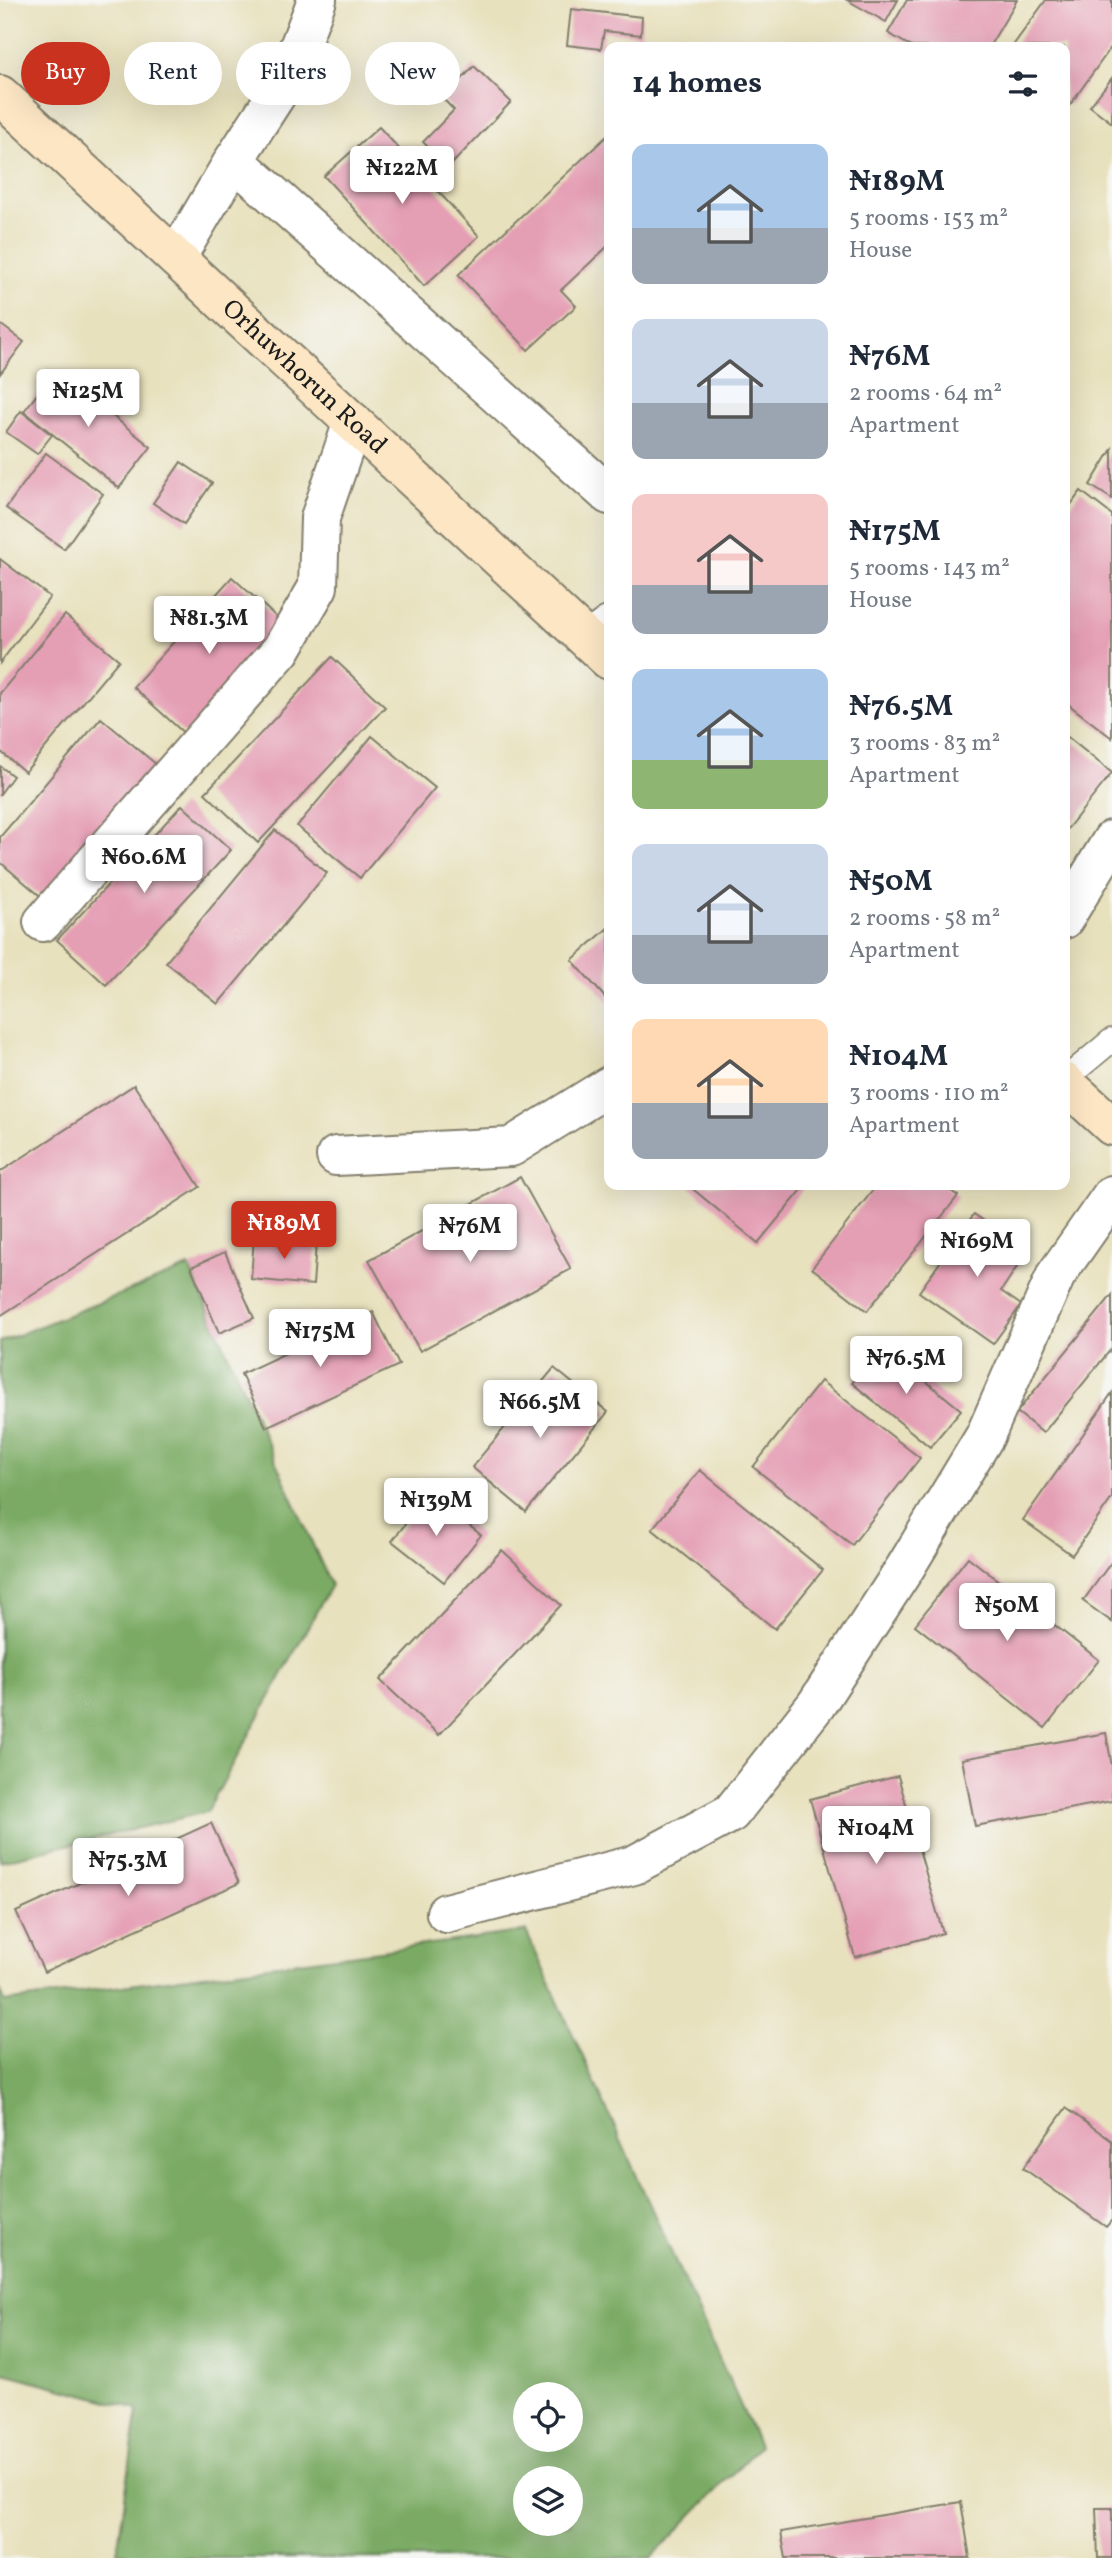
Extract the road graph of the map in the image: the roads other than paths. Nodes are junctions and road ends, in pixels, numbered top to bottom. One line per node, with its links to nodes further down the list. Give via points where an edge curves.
1 (317, 0): 3 (street, via 287,78)
2 (0, 95): 4 (street, Orhuwhorun Road)
3 (234, 160): 4 (street); 6 (street)
4 (176, 258): 5 (street, Orhuwhorun Road)
5 (353, 422): 7 (street, Orhuwhorun Road); 10 (street, via 320,518 318,587 281,650)
6 (604, 491)
7 (602, 642)
8 (1112, 840): 9 (street)
9 (1070, 909)
10 (43, 922)
11 (1112, 1040): 12 (lane)
12 (1070, 1076)
13 (1070, 1087): 15 (street)
14 (604, 1089): 16 (street, via 511,1147)
15 (1112, 1126)
16 (336, 1156)
17 (1112, 1195): 18 (street, via 1056,1275 985,1436 905,1568 816,1705 731,1813 634,1865)
18 (446, 1913)

